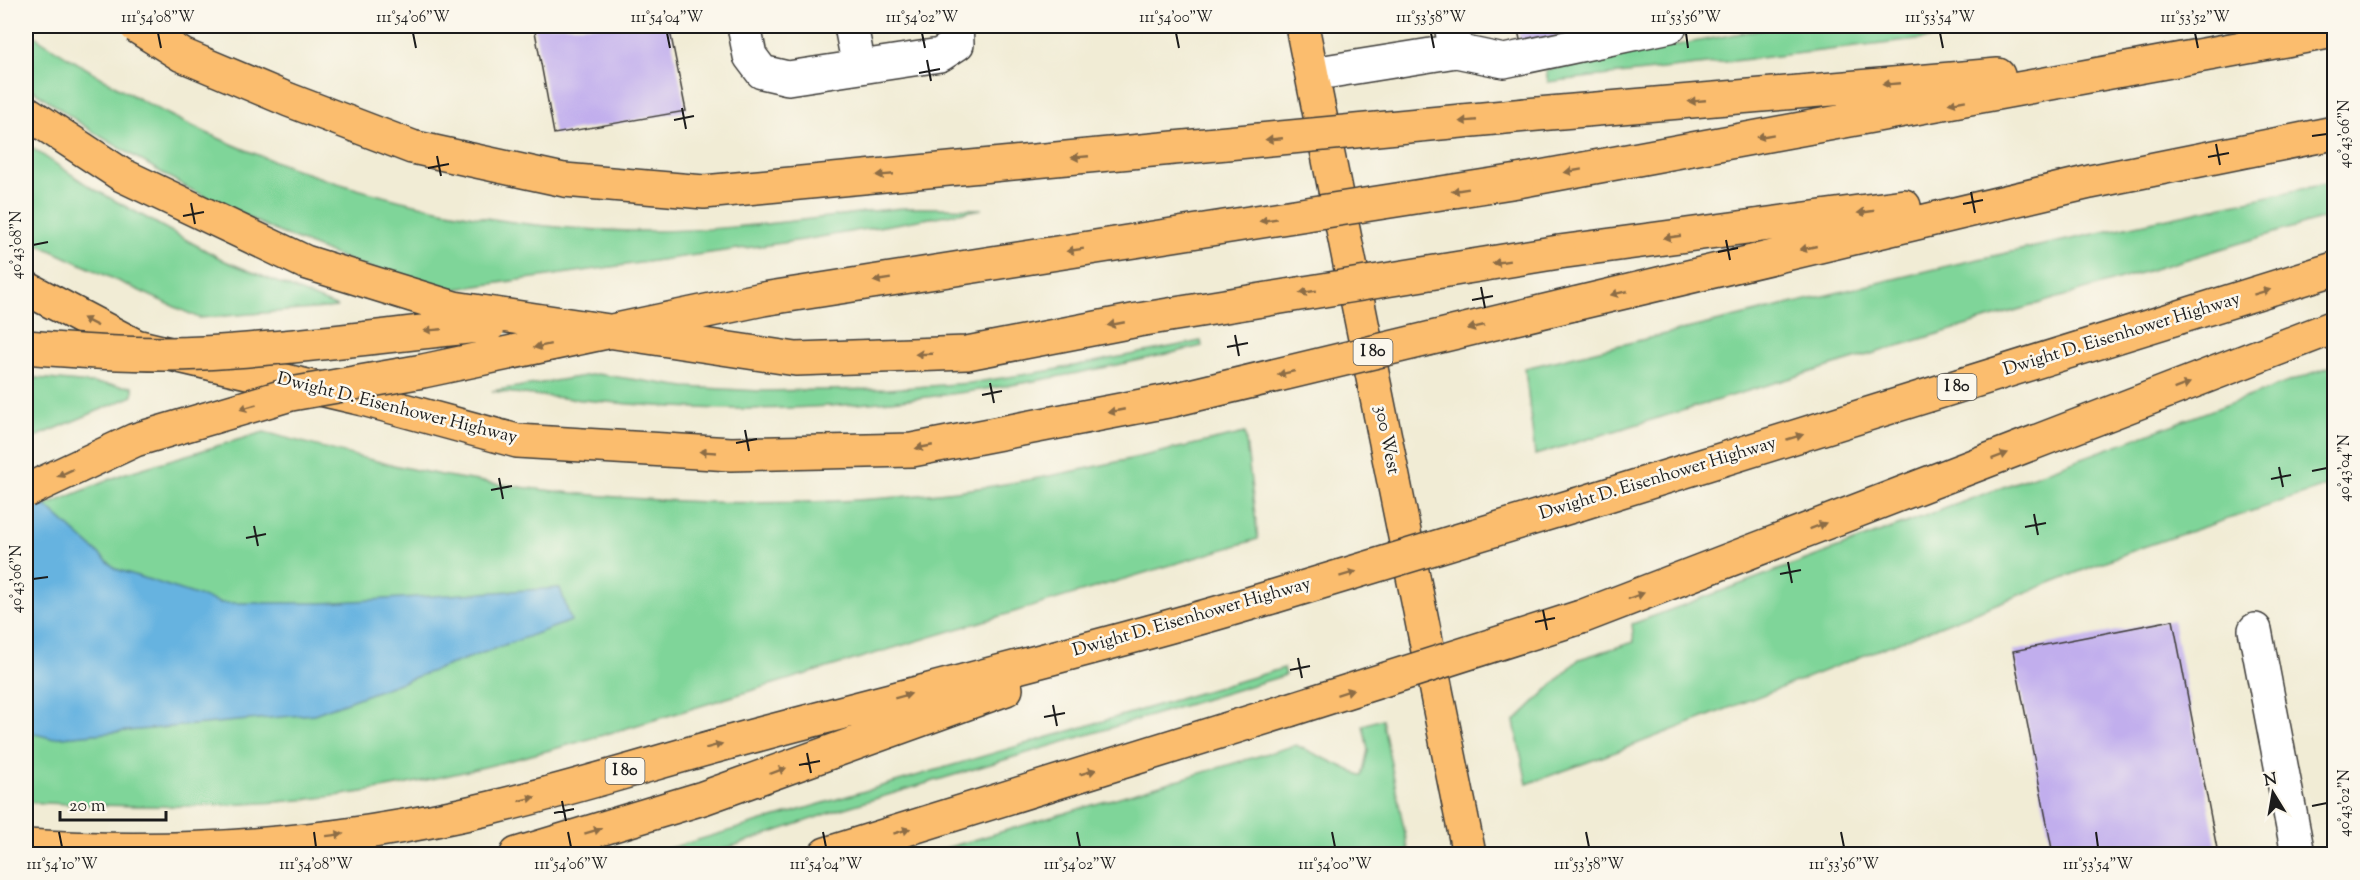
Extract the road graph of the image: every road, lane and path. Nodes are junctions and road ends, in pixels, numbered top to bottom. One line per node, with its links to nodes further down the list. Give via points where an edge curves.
1 (136, 26): 9 (main road, one-way to 1, bridge, via 1526,115 704,192 564,180 412,147 182,55)
2 (744, 26): 10 (lane, via 750,56 762,72 788,78)
3 (851, 26): 10 (lane)
4 (956, 26): 10 (lane, via 957,44 940,55)
5 (1302, 26): 11 (main road, 300 West)
6 (1670, 26): 8 (lane, via 1504,61)
7 (2334, 31): 9 (main road)
8 (1454, 38): 11 (lane)
9 (2200, 58): 17 (main road, one-way to 17, bridge, via 1518,181)
10 (859, 68)
11 (1312, 74): 26 (main road, 300 West)
12 (26, 112): 14 (main road, one-way to 12, bridge, via 1559,252 1138,320 967,353 796,358 454,308 305,262 122,175)
13 (2334, 133): 14 (main road, Dwight D. Eisenhower Highway / I 80)
14 (2090, 182): 16 (main road, Dwight D. Eisenhower Highway / I 80, one-way to 16, bridge, via 1173,400 912,450 731,454 517,441 363,399 136,346)
15 (2334, 269): 21 (main road, Dwight D. Eisenhower Highway / I 80, one-way to 15, bridge)
16 (26, 288)
17 (763, 299): 19 (main road, one-way to 19, bridge, via 223,352 132,353); 20 (main road, one-way to 20, bridge, via 423,371 291,394 135,440)
18 (2334, 327): 25 (main road, one-way to 18, bridge, via 1581,617)
19 (26, 347)
20 (26, 491)
21 (1212, 615): 23 (main road, Dwight D. Eisenhower Highway / I 80, one-way to 21, via 235,846 426,821 555,792 696,750); 24 (main road, one-way to 21, via 702,798)
22 (2255, 630): 27 (lane)
23 (26, 846)
24 (517, 855)
25 (826, 855)
26 (1469, 855)
27 (2298, 855)

